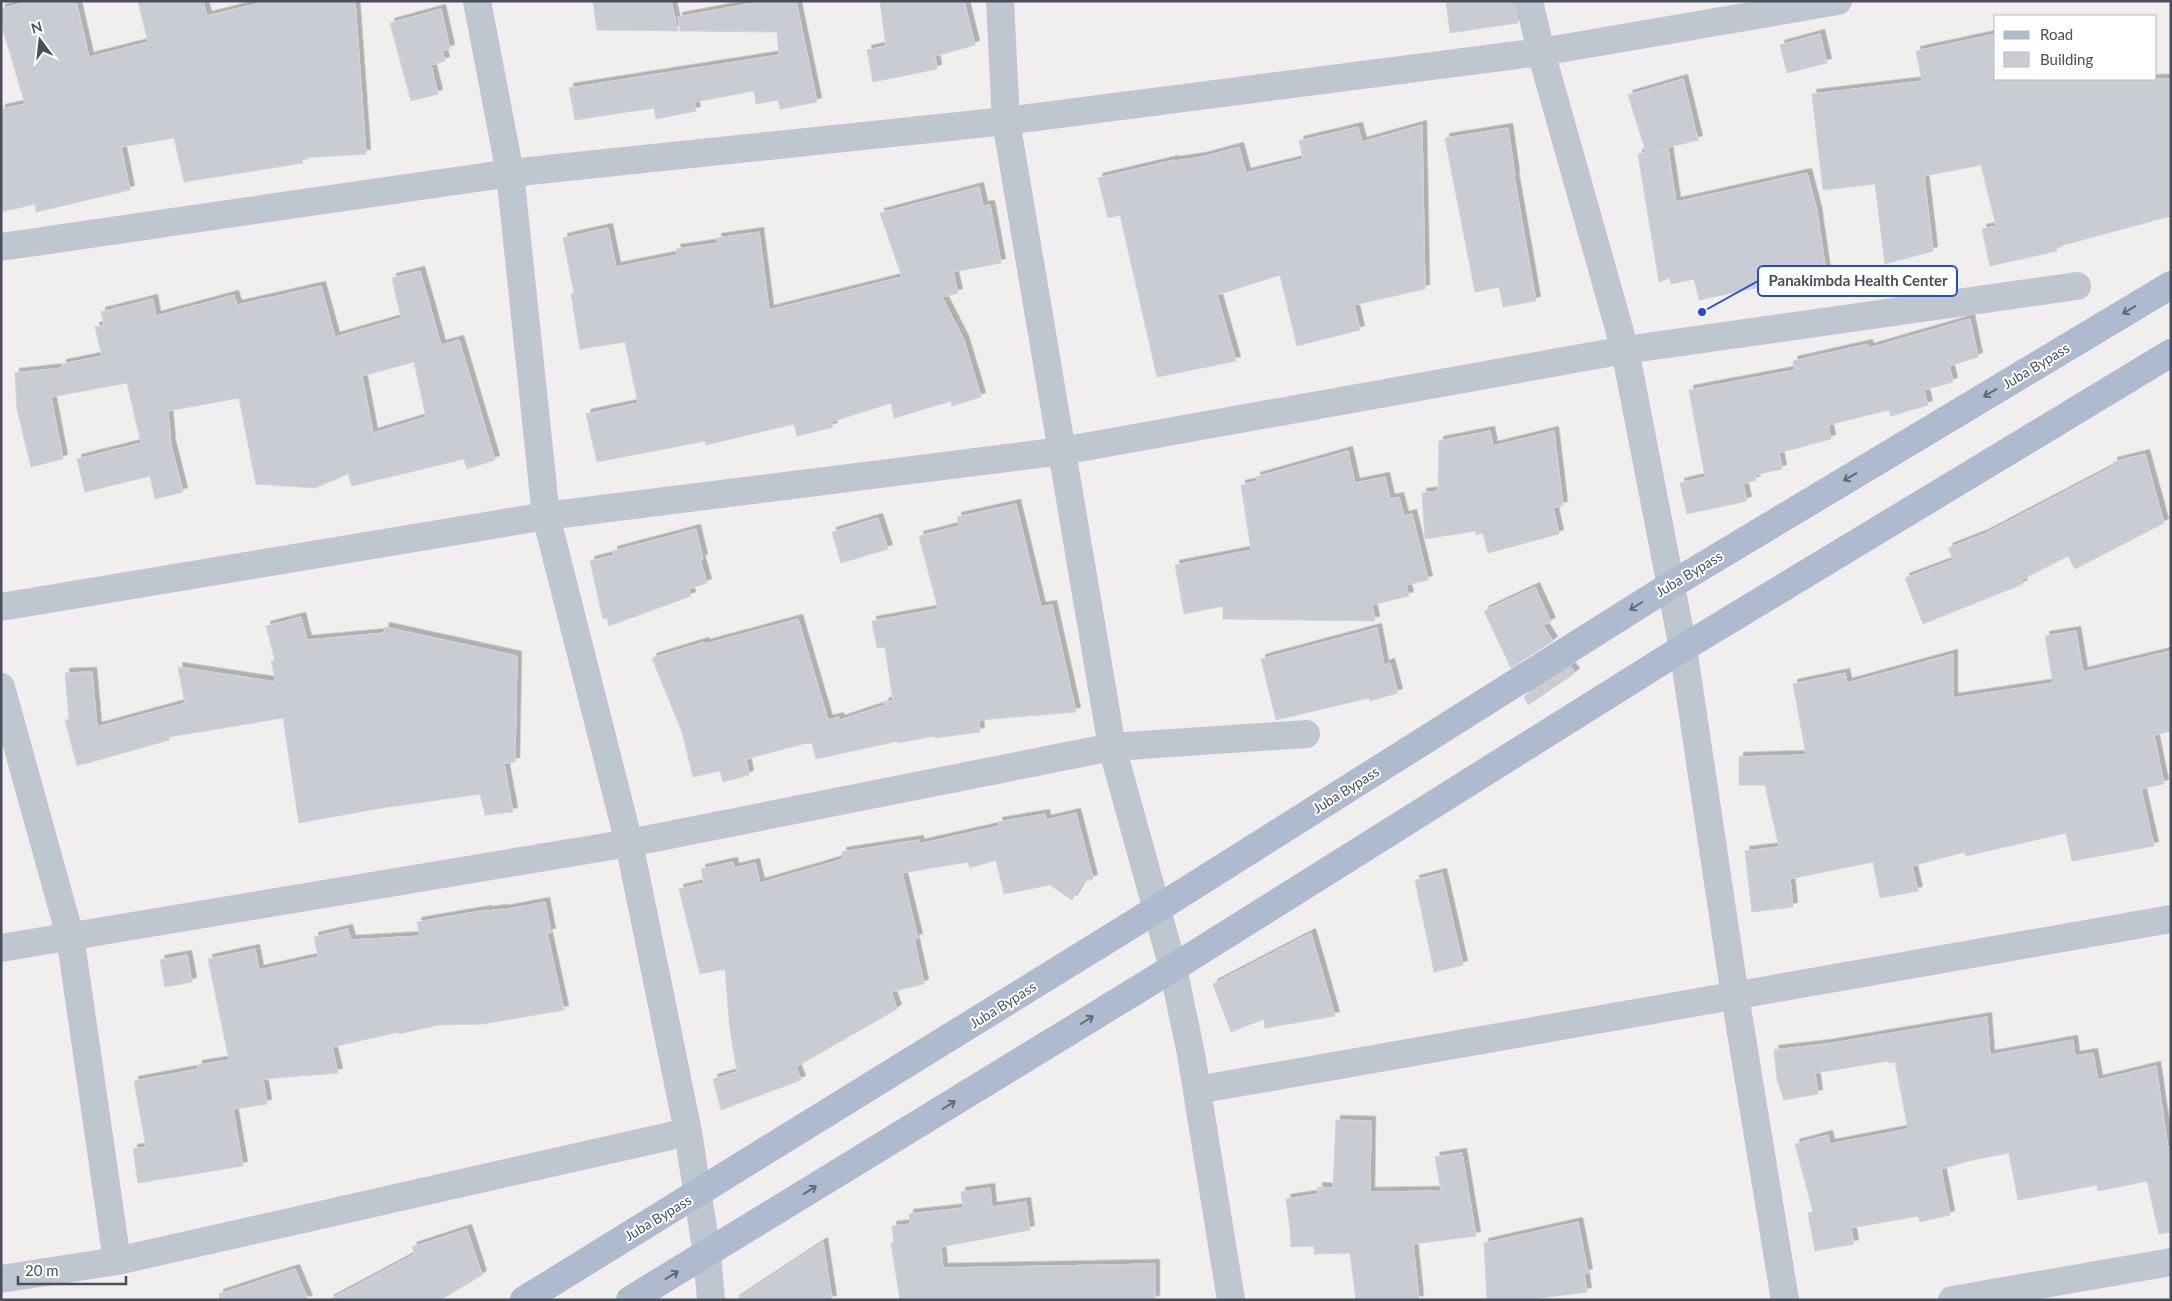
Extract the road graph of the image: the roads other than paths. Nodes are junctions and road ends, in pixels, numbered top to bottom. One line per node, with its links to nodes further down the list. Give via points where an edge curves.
1 (477, 1): 7 (street)
2 (1000, 1): 6 (street)
3 (1529, 1): 5 (street)
4 (1838, 1): 5 (street)
5 (1541, 52): 6 (street); 11 (street)
6 (1006, 121): 7 (street); 13 (street)
7 (510, 173): 8 (street); 14 (street)
8 (1, 246)
9 (2171, 285): 15 (main road, Juba Bypass, one-way to 15)
10 (2077, 286): 11 (street)
11 (1626, 350): 13 (street); 15 (street)
12 (2171, 353): 17 (main road)
13 (1062, 451): 14 (street); 20 (street)
14 (546, 516): 16 (street); 21 (street)
15 (1671, 585): 17 (street); 22 (main road, Juba Bypass, one-way to 22)
16 (1, 607)
17 (1683, 648): 26 (main road); 27 (street)
18 (1, 687): 24 (street)
19 (1306, 734): 20 (street)
20 (1112, 747): 21 (street); 22 (street)
21 (630, 843): 24 (street); 29 (street)
22 (1157, 909): 26 (street); 30 (main road, Juba Bypass)
23 (2171, 919): 27 (street)
24 (70, 936): 25 (street); 32 (street)
25 (1, 948)
26 (1173, 968): 28 (street); 31 (main road, one-way to 26)
27 (1735, 996): 28 (street); 39 (street)
28 (1196, 1090): 38 (street)
29 (688, 1132): 30 (street); 32 (street)
30 (698, 1194): 31 (street); 35 (main road, Juba Bypass)
31 (707, 1254): 36 (main road, one-way to 31); 37 (street)
32 (117, 1261): 34 (street)
33 (2171, 1262): 40 (street)
34 (1, 1279)
35 (524, 1300)
36 (630, 1300)
37 (711, 1300)
38 (1231, 1300)
39 (1785, 1300)
40 (1952, 1300)

